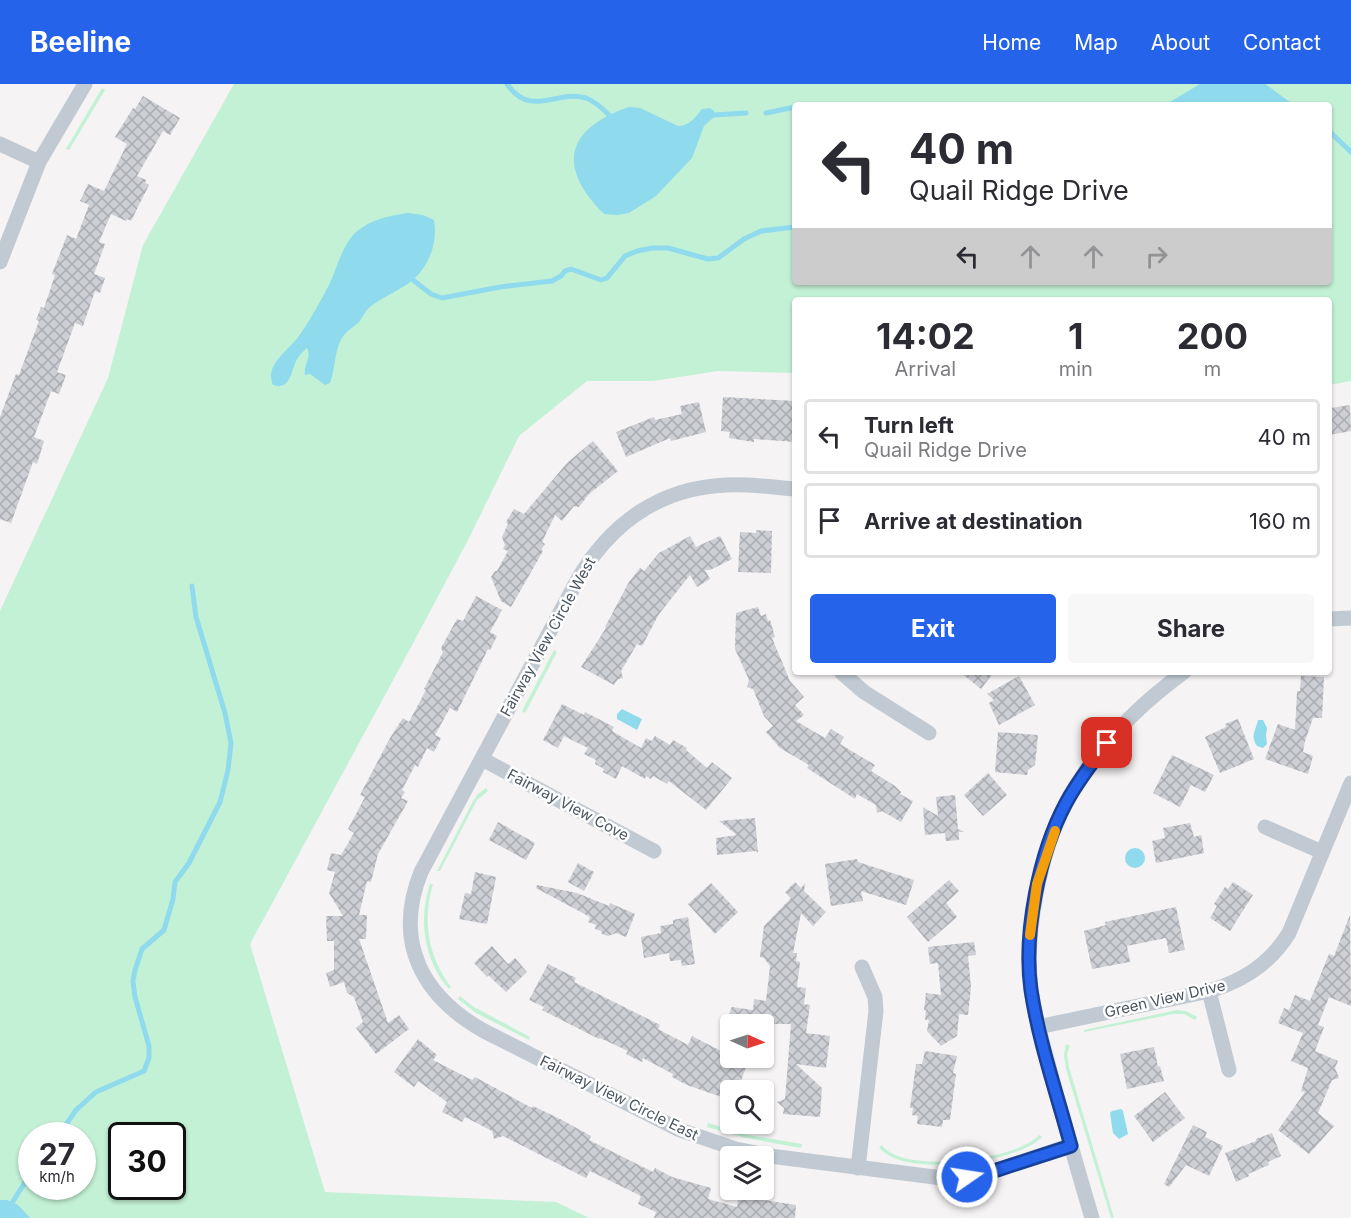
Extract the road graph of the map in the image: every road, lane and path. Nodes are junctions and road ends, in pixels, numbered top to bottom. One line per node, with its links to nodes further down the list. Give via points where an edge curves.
1 (85, 84): 3 (street)
2 (0, 144): 3 (street)
3 (39, 162): 4 (street)
4 (0, 262)
5 (792, 489): 11 (street, Fairway View Circle West, via 741,485 688,491 661,500 620,526 590,558)
6 (1351, 618): 7 (street)
7 (1332, 619)
8 (844, 675): 10 (street)
9 (1180, 675): 18 (street, via 1116,731 1065,804 1037,884 1030,930 1031,989)
10 (929, 733)
11 (482, 759): 14 (street, Fairway View Cove); 21 (street, Fairway View Circle East, via 421,872 412,898 410,923 417,959 430,986 444,1003 484,1032 680,1131 754,1153)
12 (1351, 783): 15 (street, Green View Drive)
13 (1265, 827): 15 (street)
14 (654, 850)
15 (1322, 852): 17 (street, Green View Drive, via 1281,945 1250,974)
16 (862, 967): 21 (street, via 875,997 876,1011)
17 (1209, 992): 18 (street, Green View Drive); 19 (street)
18 (1038, 1026): 20 (street)
19 (1229, 1070)
20 (1071, 1146): 21 (street, Fairway View Circle East, via 958,1178); 22 (street)
21 (858, 1168)
22 (1092, 1218)

